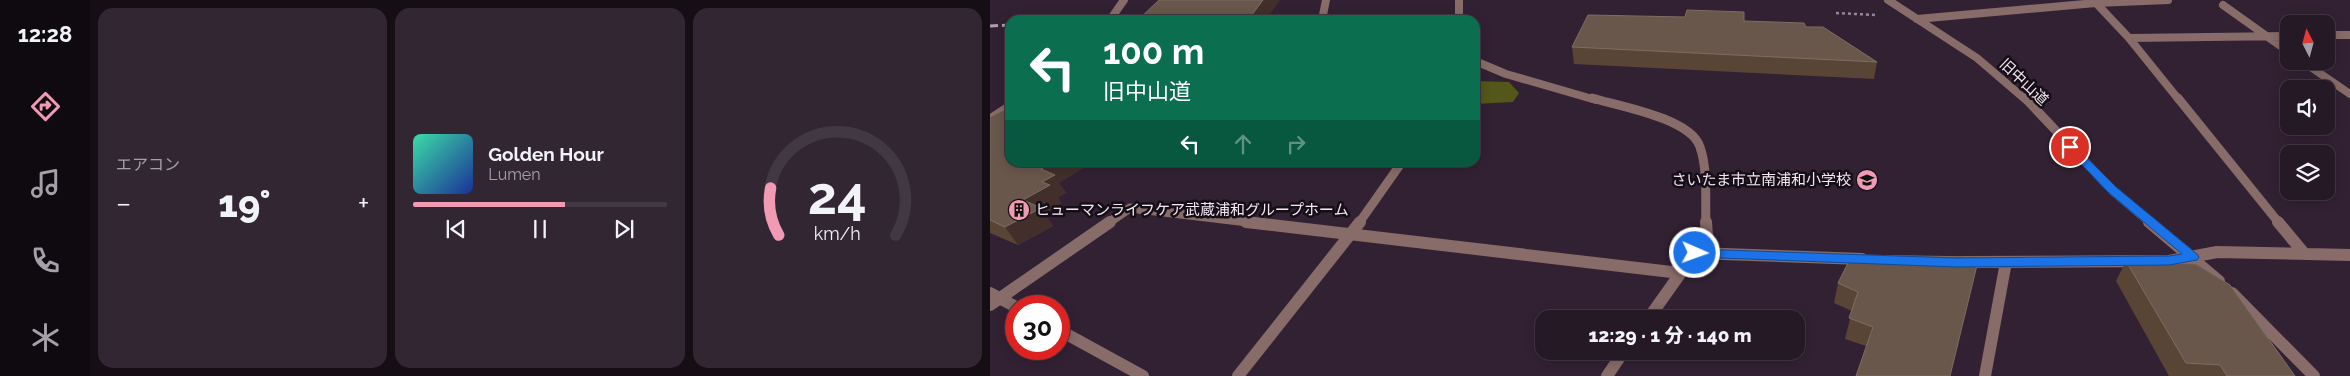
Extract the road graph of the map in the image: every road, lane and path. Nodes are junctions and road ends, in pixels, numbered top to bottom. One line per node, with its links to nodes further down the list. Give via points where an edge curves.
1 (1124, 0): 9 (street)
2 (1326, 0): 10 (street)
3 (1459, 0): 11 (street)
4 (1888, 0): 13 (street, 旧中山道)
5 (2168, 0): 6 (street)
6 (2096, 3): 13 (street); 18 (street)
7 (2223, 5): 16 (street)
8 (1836, 14): 12 (path)
9 (1114, 15)
10 (1323, 15)
11 (1459, 15)
12 (1883, 15)
13 (1917, 19): 30 (street, 旧中山道, via 1998,74 2112,190)
14 (2335, 35): 15 (street)
15 (2350, 35)
16 (2265, 36): 17 (street); 18 (street); 19 (street)
17 (2280, 36)
18 (2129, 38): 27 (street)
19 (2280, 46)
20 (1480, 63): 28 (street, via 1506,74 1662,118 1688,130 1700,145 1703,162 1707,236)
21 (2315, 70): 22 (street)
22 (2350, 94)
23 (1005, 109): 24 (street)
24 (990, 119)
25 (1398, 167): 26 (street)
26 (1351, 234): 34 (street); 35 (street, via 1130,208); 41 (street)
27 (2303, 252): 29 (street); 30 (street, via 2217,252)
28 (1695, 253): 31 (street); 34 (street)
29 (2350, 255)
30 (2193, 257): 33 (street); 44 (street, 旧中山道, via 2281,340)
31 (1876, 260)
32 (1950, 262): 33 (street)
33 (2006, 262): 43 (street)
34 (1680, 273): 37 (street)
35 (993, 299): 36 (street)
36 (1005, 303)
37 (1654, 310)
38 (1070, 336): 40 (street)
39 (1618, 360): 42 (street)
40 (1143, 376)
41 (1238, 376)
42 (1607, 376)
43 (1985, 376)
44 (2314, 376)

